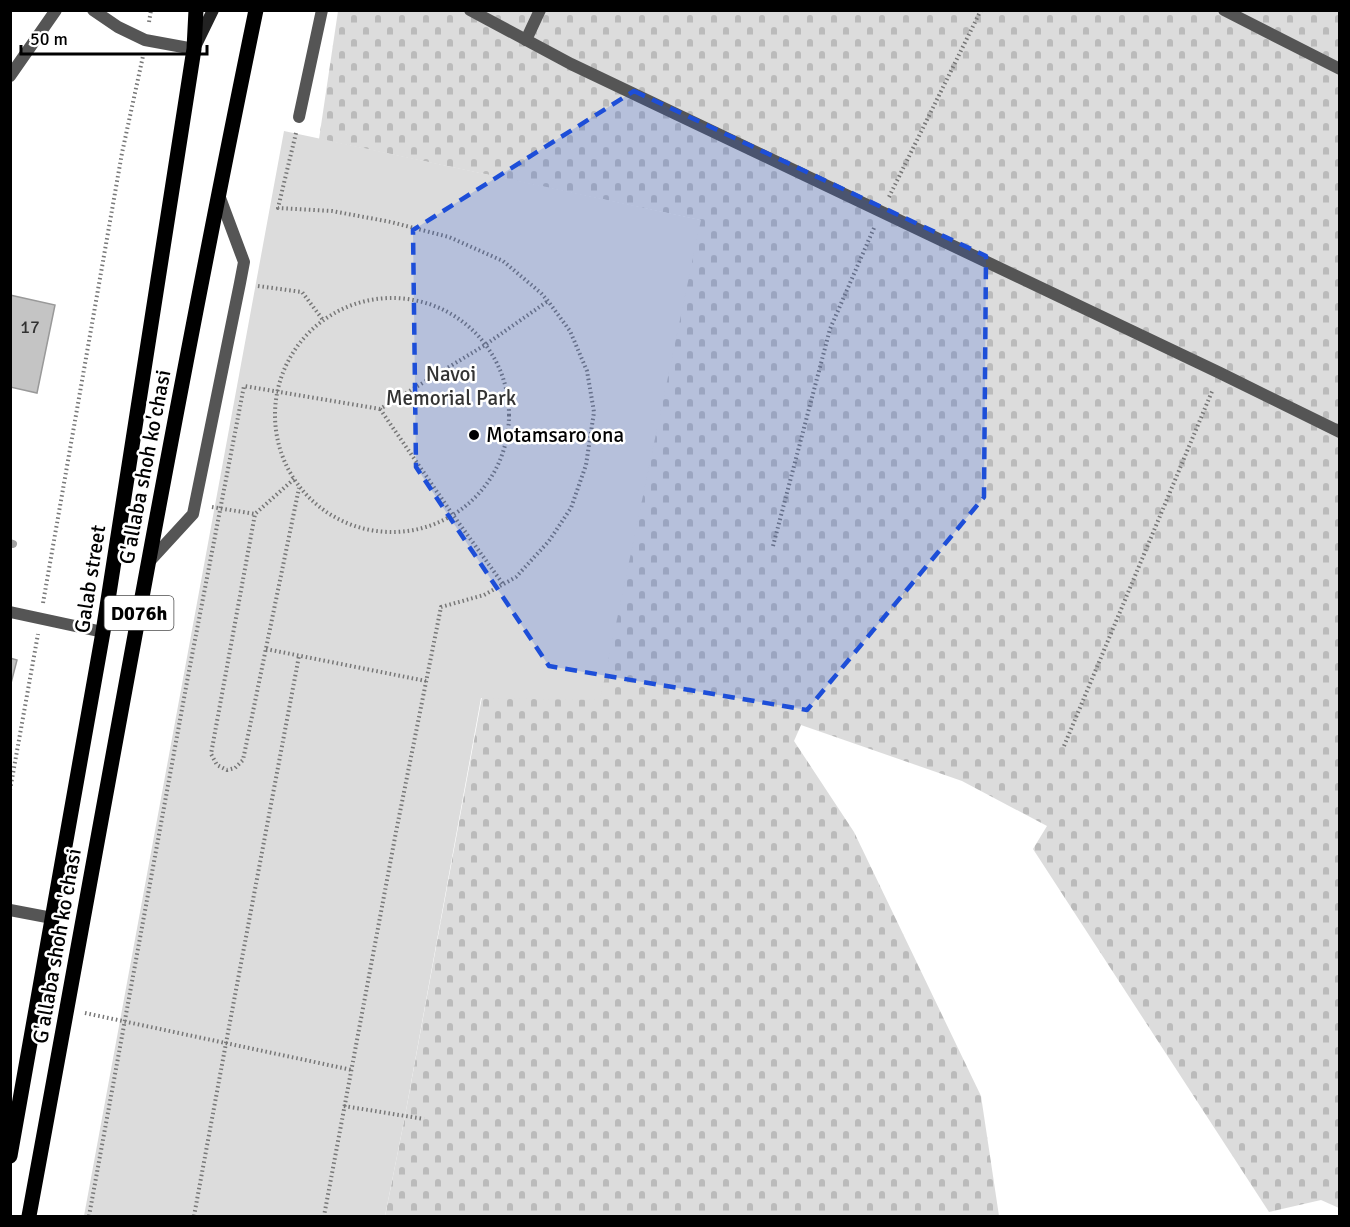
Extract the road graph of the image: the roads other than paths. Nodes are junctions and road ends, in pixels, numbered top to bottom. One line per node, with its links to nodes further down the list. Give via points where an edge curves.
1 (56, 10): 13 (street)
2 (93, 10): 11 (street, via 146,40)
3 (196, 10): 11 (main road)
4 (213, 10): 11 (main road, Galab street / D076h)
5 (256, 10): 15 (main road, G'allaba shoh ko'chasi / D076h)
6 (322, 10): 14 (street)
7 (470, 10): 10 (street)
8 (540, 10): 10 (street)
9 (1224, 10): 12 (street)
10 (526, 40): 16 (street)
11 (194, 49): 19 (main road, Galab street / D076h)
12 (1340, 69)
13 (10, 76)
14 (299, 117)
15 (218, 194): 17 (main road, G'allaba shoh ko'chasi / D076h); 17 (street, via 244,262 194,514)
16 (1340, 432)
17 (148, 563): 23 (main road, G'allaba shoh ko'chasi / D076h)
18 (10, 612): 19 (street)
19 (104, 632): 21 (main road, Galab street / D076h)
20 (10, 910): 21 (street)
21 (52, 918): 22 (main road, Galab street / D076h)
22 (10, 1156)
23 (29, 1216)

